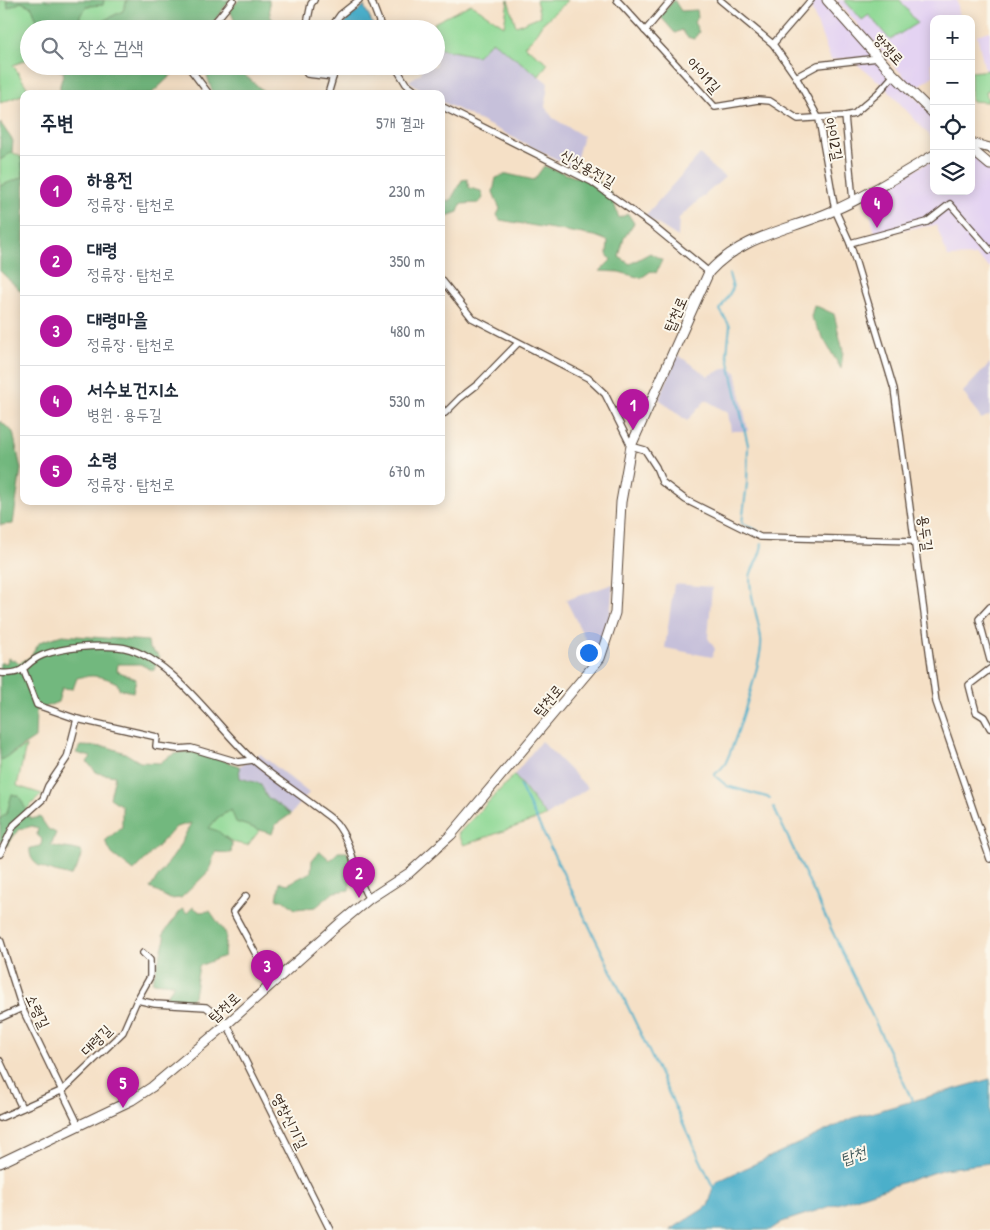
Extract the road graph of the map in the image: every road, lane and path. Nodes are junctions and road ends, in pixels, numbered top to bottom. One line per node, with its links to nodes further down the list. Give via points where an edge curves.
1 (233, 0): 10 (street)
2 (314, 0): 11 (street)
3 (359, 0): 12 (street)
4 (371, 0): 13 (street)
5 (616, 0): 14 (street)
6 (671, 0): 14 (street)
7 (720, 0): 15 (street, 아이2길)
8 (811, 0): 15 (street)
9 (827, 0): 16 (main road, 항쟁로)
10 (216, 20)
11 (308, 20)
12 (336, 20)
13 (379, 20)
14 (645, 31): 29 (street, 아이1길, via 715,107 770,101 798,119)
15 (773, 44): 22 (street, 아이2길)
16 (878, 58): 20 (main road, 항쟁로); 22 (street, via 818,65)
17 (195, 75): 23 (street)
18 (316, 75): 21 (street)
19 (400, 75): 25 (street)
20 (894, 75): 27 (main road, 항쟁로); 28 (street, 아이1길, via 854,114)
21 (333, 77): 24 (street)
22 (796, 77): 29 (street, 아이2길)
23 (206, 90)
24 (329, 90)
25 (414, 90)
26 (445, 108): 39 (street, 신상용전길, via 592,182)
27 (930, 110)
28 (846, 116): 29 (street, 아이1길); 35 (street)
29 (819, 119): 36 (street, 아이2길)
30 (975, 143): 31 (main road)
31 (990, 148)
32 (972, 150): 34 (main road)
33 (930, 157): 35 (main road, 탑천로)
34 (990, 165)
35 (853, 201): 36 (main road, 탑천로)
36 (835, 210): 37 (street, 용두길); 39 (main road, 탑천로, via 751,241 726,255)
37 (850, 243): 38 (street, via 926,222 950,204); 44 (street, 용두길, via 894,389)
38 (990, 250)
39 (709, 272): 43 (main road, 탑천로)
40 (445, 286): 41 (street, via 472,318)
41 (518, 343): 42 (street); 43 (street, via 588,378 605,394)
42 (445, 414)
43 (631, 446): 44 (street, via 645,450 662,482 686,500 760,537); 56 (main road, 탑천로, via 621,502 615,613 600,658 451,835 409,872)
44 (914, 541): 54 (street, 용두길, via 936,702)
45 (990, 607): 46 (street, via 980,619)
46 (990, 660)
47 (990, 669): 51 (street, via 969,685 976,712 984,717)
48 (24, 671): 49 (street); 50 (street, via 37,705); 52 (street, via 41,656 58,651 120,647 136,652 191,692)
49 (0, 673)
50 (77, 719): 52 (street, via 157,737 156,746 191,748 238,762); 53 (street, via 67,758 43,799 14,825)
51 (990, 728)
52 (254, 760): 56 (street, via 336,822 350,846 362,888)
53 (0, 854)
54 (990, 859)
55 (246, 896): 59 (street, via 233,912)
56 (370, 898): 59 (main road, 탑천로)
57 (0, 939): 61 (street, 소령길)
58 (143, 953): 60 (street, 대령길, via 150,960 150,978)
59 (272, 982): 63 (main road, 탑천로)
60 (137, 1000): 63 (street, via 206,1007); 65 (street, 대령길, via 123,1032)
61 (22, 1008): 62 (street); 65 (street, 소령길)
62 (0, 1018)
63 (227, 1024): 68 (main road, 탑천로, via 152,1087); 70 (street, 영창신기길)
64 (0, 1061): 66 (street)
65 (63, 1090): 66 (street); 68 (street, 소령길)
66 (22, 1108): 67 (street)
67 (0, 1118)
68 (79, 1126): 69 (main road, 탑천로)
69 (0, 1163)
70 (330, 1230)

